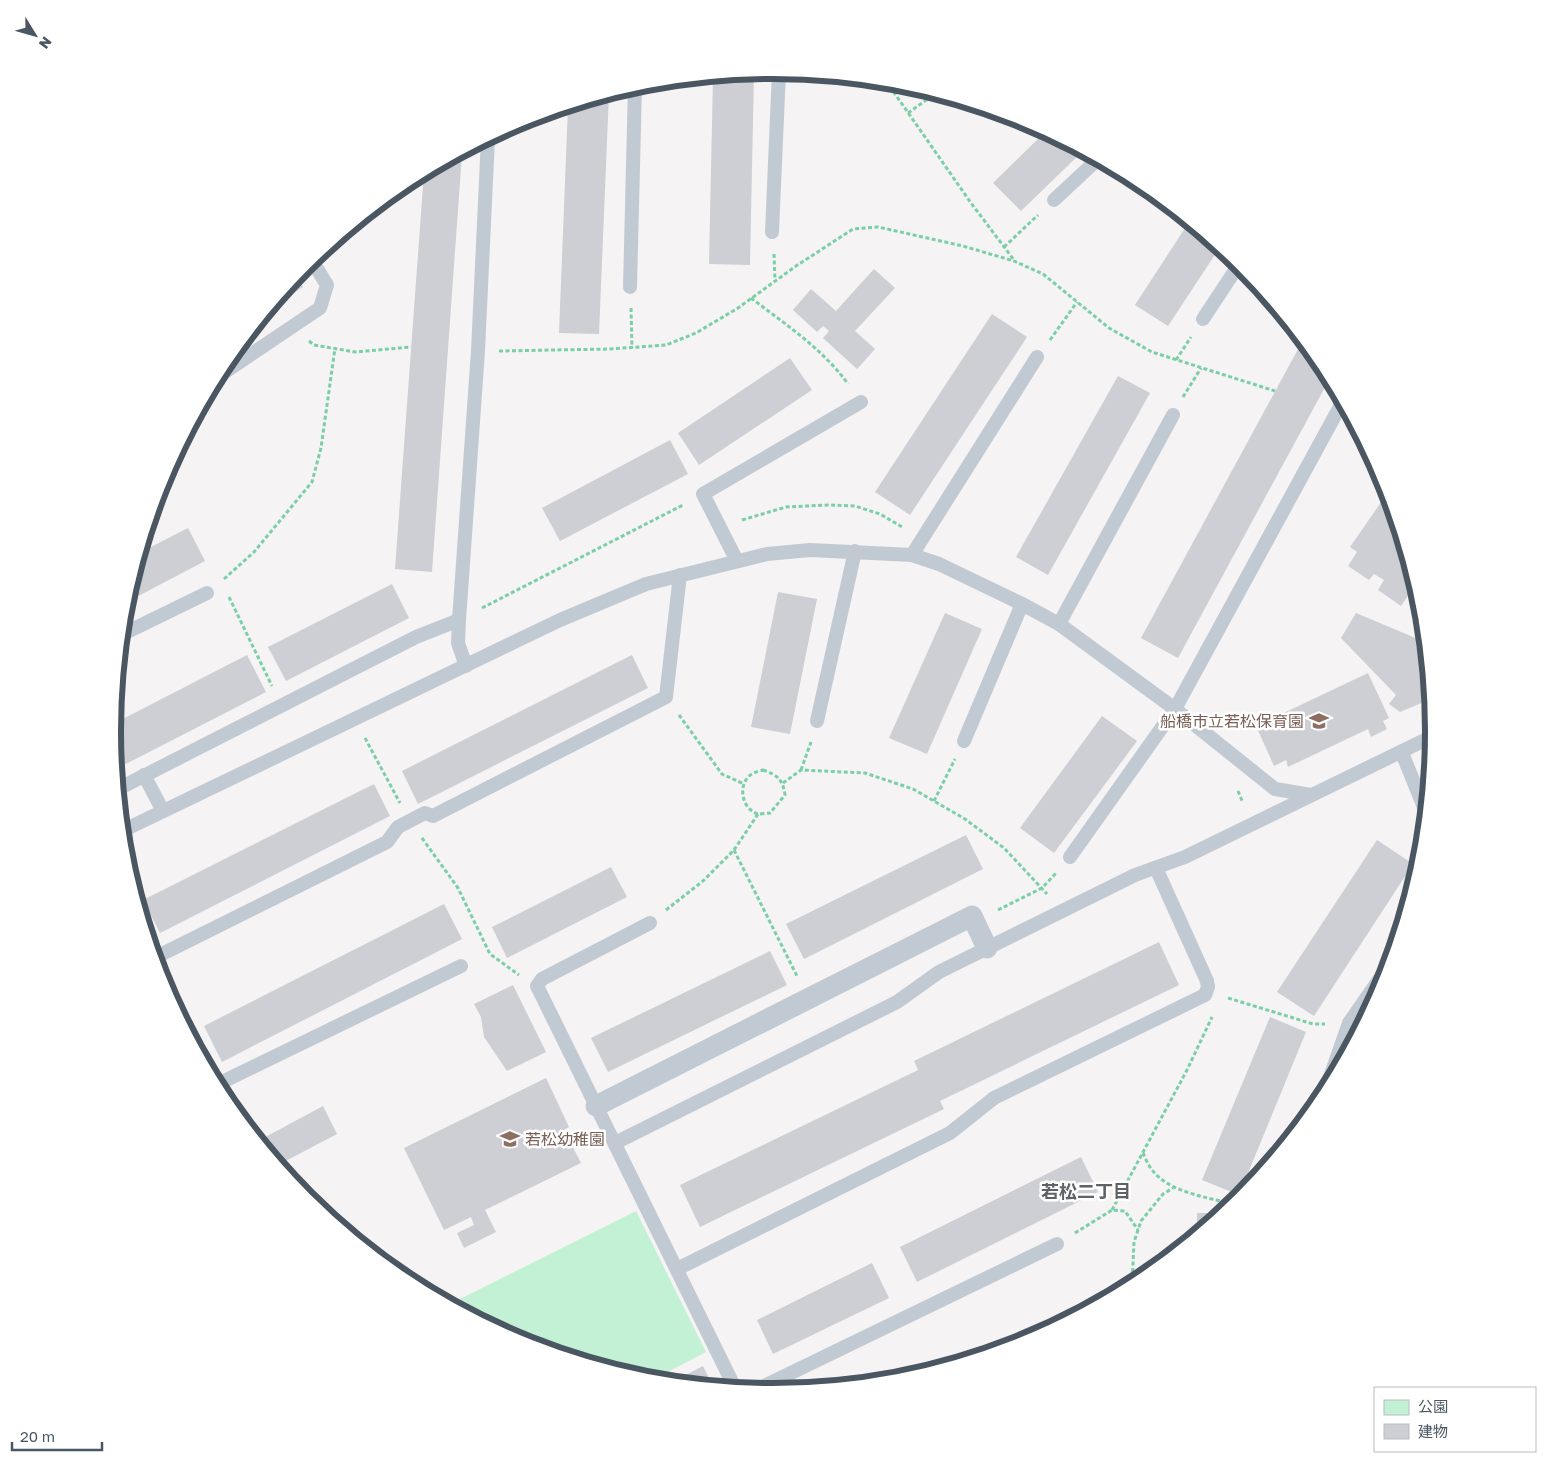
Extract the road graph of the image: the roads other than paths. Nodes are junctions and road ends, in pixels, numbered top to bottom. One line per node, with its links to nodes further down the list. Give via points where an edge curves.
1 (779, 79): 6 (lane)
2 (635, 94): 9 (lane)
3 (488, 145): 22 (lane, via 478,351)
4 (1094, 163): 5 (lane)
5 (1054, 200)
6 (772, 232)
7 (316, 267): 12 (lane, via 327,285 320,308)
8 (1235, 271): 10 (lane)
9 (630, 287)
10 (1204, 319)
11 (1037, 357): 17 (lane)
12 (233, 367)
13 (861, 402): 18 (lane, via 703,494)
14 (1339, 408): 26 (lane)
15 (1173, 415): 23 (lane)
16 (855, 551): 17 (lane); 18 (lane, via 810,550); 27 (lane)
17 (912, 554): 21 (lane)
18 (737, 561): 19 (lane)
19 (680, 574): 25 (lane, via 646,584 560,620); 41 (lane, via 666,697 433,816 425,812 398,826 387,842)
20 (207, 593): 24 (lane)
21 (1022, 604): 23 (lane); 28 (lane)
22 (459, 620): 25 (lane, via 458,643); 31 (lane, via 416,637)
23 (1059, 624): 26 (lane)
24 (128, 632)
25 (466, 666): 35 (lane)
26 (1175, 709): 33 (lane, via 1275,789); 37 (lane)
27 (817, 721)
28 (964, 741)
29 (1425, 741): 30 (lane)
30 (1402, 753): 33 (lane); 34 (lane)
31 (144, 775): 32 (lane); 35 (lane)
32 (123, 786)
33 (1311, 795): 38 (lane)
34 (1421, 801)
35 (163, 811): 36 (lane)
36 (128, 828)
37 (1070, 857)
38 (1156, 868): 40 (lane, via 1135,875); 49 (lane, via 1212,991 994,1098 950,1133)
39 (650, 923): 46 (lane, via 542,979 537,986)
40 (987, 948): 46 (street, via 972,916); 47 (lane, via 939,972 897,1002)
41 (160, 955)
42 (461, 966): 45 (lane)
43 (1371, 991): 44 (lane, via 1349,1023)
44 (1336, 1060)
45 (224, 1081)
46 (596, 1106): 47 (lane)
47 (615, 1143): 49 (lane)
48 (1058, 1244): 51 (lane)
49 (677, 1269): 50 (lane)
50 (732, 1382)
51 (771, 1383)

